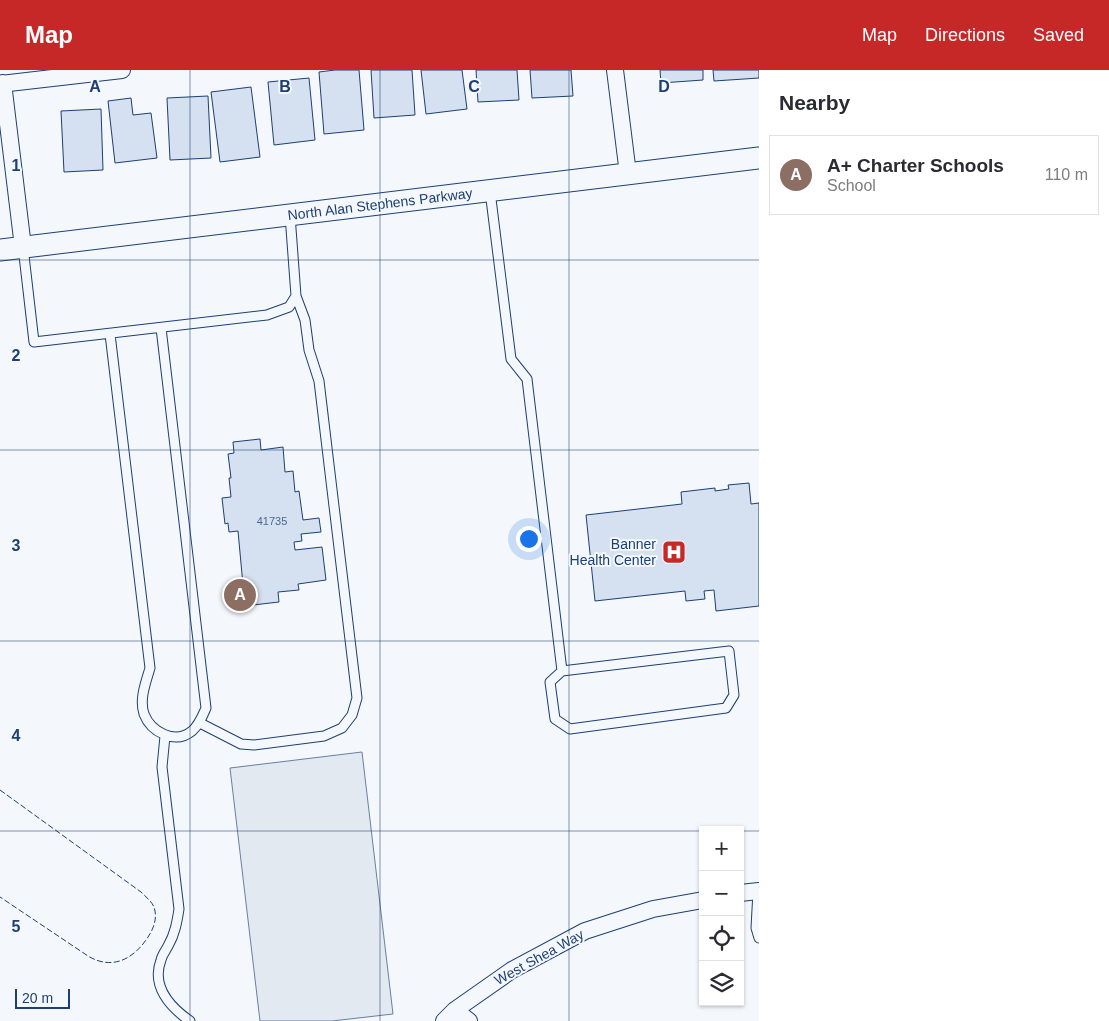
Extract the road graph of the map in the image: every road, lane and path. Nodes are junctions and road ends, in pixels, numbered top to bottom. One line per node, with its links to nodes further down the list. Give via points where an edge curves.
1 (122, 70): 3 (street)
2 (615, 70): 5 (street)
3 (2, 83): 8 (street)
4 (759, 158): 5 (street, North Alan Stephens Parkway)
5 (628, 174): 6 (street, North Alan Stephens Parkway)
6 (490, 191): 7 (street, North Alan Stephens Parkway); 13 (lane, via 511,359 526,379)
7 (290, 215): 8 (street, North Alan Stephens Parkway); 10 (lane)
8 (23, 247): 9 (street, North Alan Stephens Parkway); 12 (lane, via 34,342)
9 (0, 250)
10 (296, 296): 11 (lane, via 289,307 267,315); 14 (lane, via 319,381 357,698 352,715 342,728 324,736 242,744)
11 (161, 328): 12 (lane); 14 (lane, via 206,708)
12 (110, 334): 15 (lane, via 150,668 142,697 144,714 153,729)
13 (562, 671): 13 (lane, via 550,682 555,719 570,729 726,708 734,695 729,651)
14 (200, 723): 15 (lane, via 180,737)
15 (164, 736): 21 (lane, via 162,767 179,909 176,928 161,960 158,976 161,992)
16 (759, 891): 17 (street); 19 (lane, via 756,928)
17 (744, 893)
18 (699, 901): 20 (street, West Shea Way, via 654,909 585,931 512,970)
19 (759, 938)
20 (449, 1015): 22 (street)
21 (190, 1021)
22 (469, 1021)

